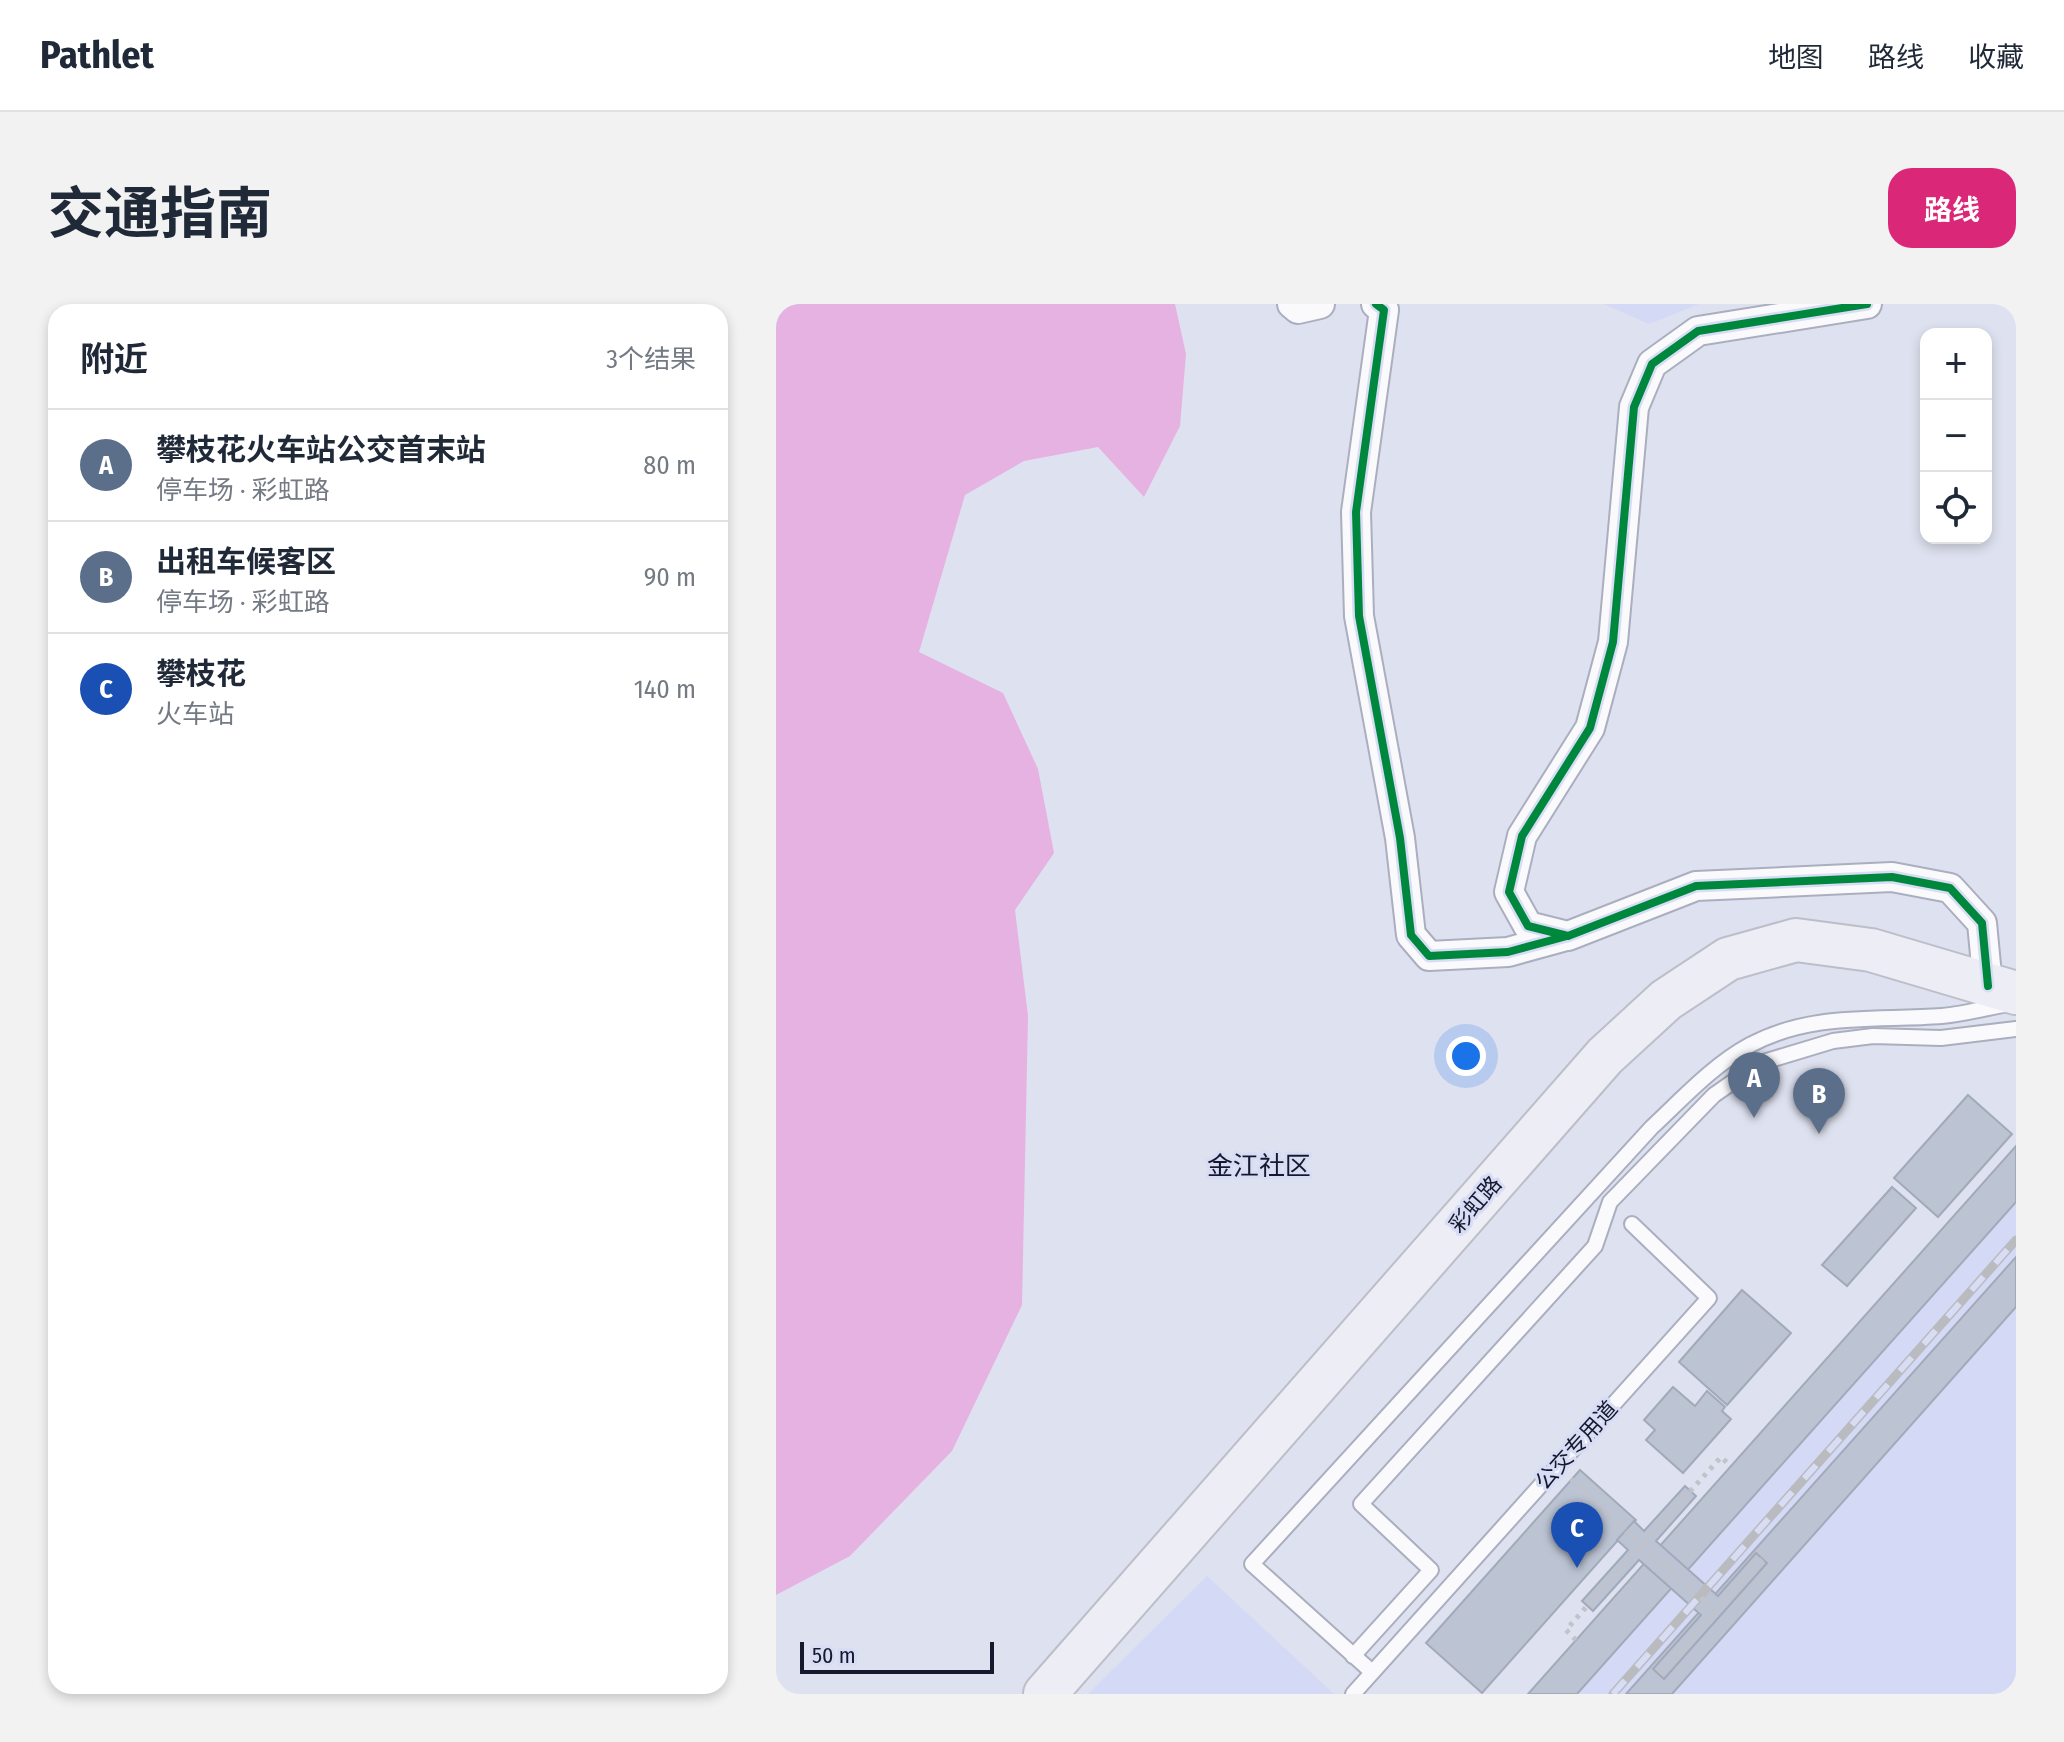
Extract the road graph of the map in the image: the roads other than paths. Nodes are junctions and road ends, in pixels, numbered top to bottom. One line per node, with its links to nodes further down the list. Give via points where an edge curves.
1 (1292, 304): 2 (street, via 1298,309)
2 (1320, 304)
3 (1376, 304): 5 (street, via 1384,310 1356,512 1359,616 1400,838 1411,935 1429,956 1508,952)
4 (1867, 304): 5 (street, via 1698,331 1652,364 1634,407 1613,642 1590,728 1522,836 1509,892 1528,926)
5 (1568, 936): 6 (street, via 1696,886 1892,877 1950,888 1982,923)
6 (2007, 993): 9 (lane, via 1942,1016 1876,1016 1808,1025 1750,1045 1700,1081 1652,1127 1252,1564); 11 (main road, 彩虹路, via 1871,950 1796,940 1728,959 1666,1000 1605,1056)
7 (2016, 1029): 9 (lane, via 1941,1038 1833,1041 1760,1063 1714,1095 1610,1202 1595,1246 1361,1504 1431,1570)
8 (1632, 1224): 10 (lane, 公交专用道, via 1709,1298)
9 (1353, 1656): 10 (lane)
10 (1372, 1672): 12 (lane, 公交专用道)
11 (1045, 1694)
12 (1353, 1694)

